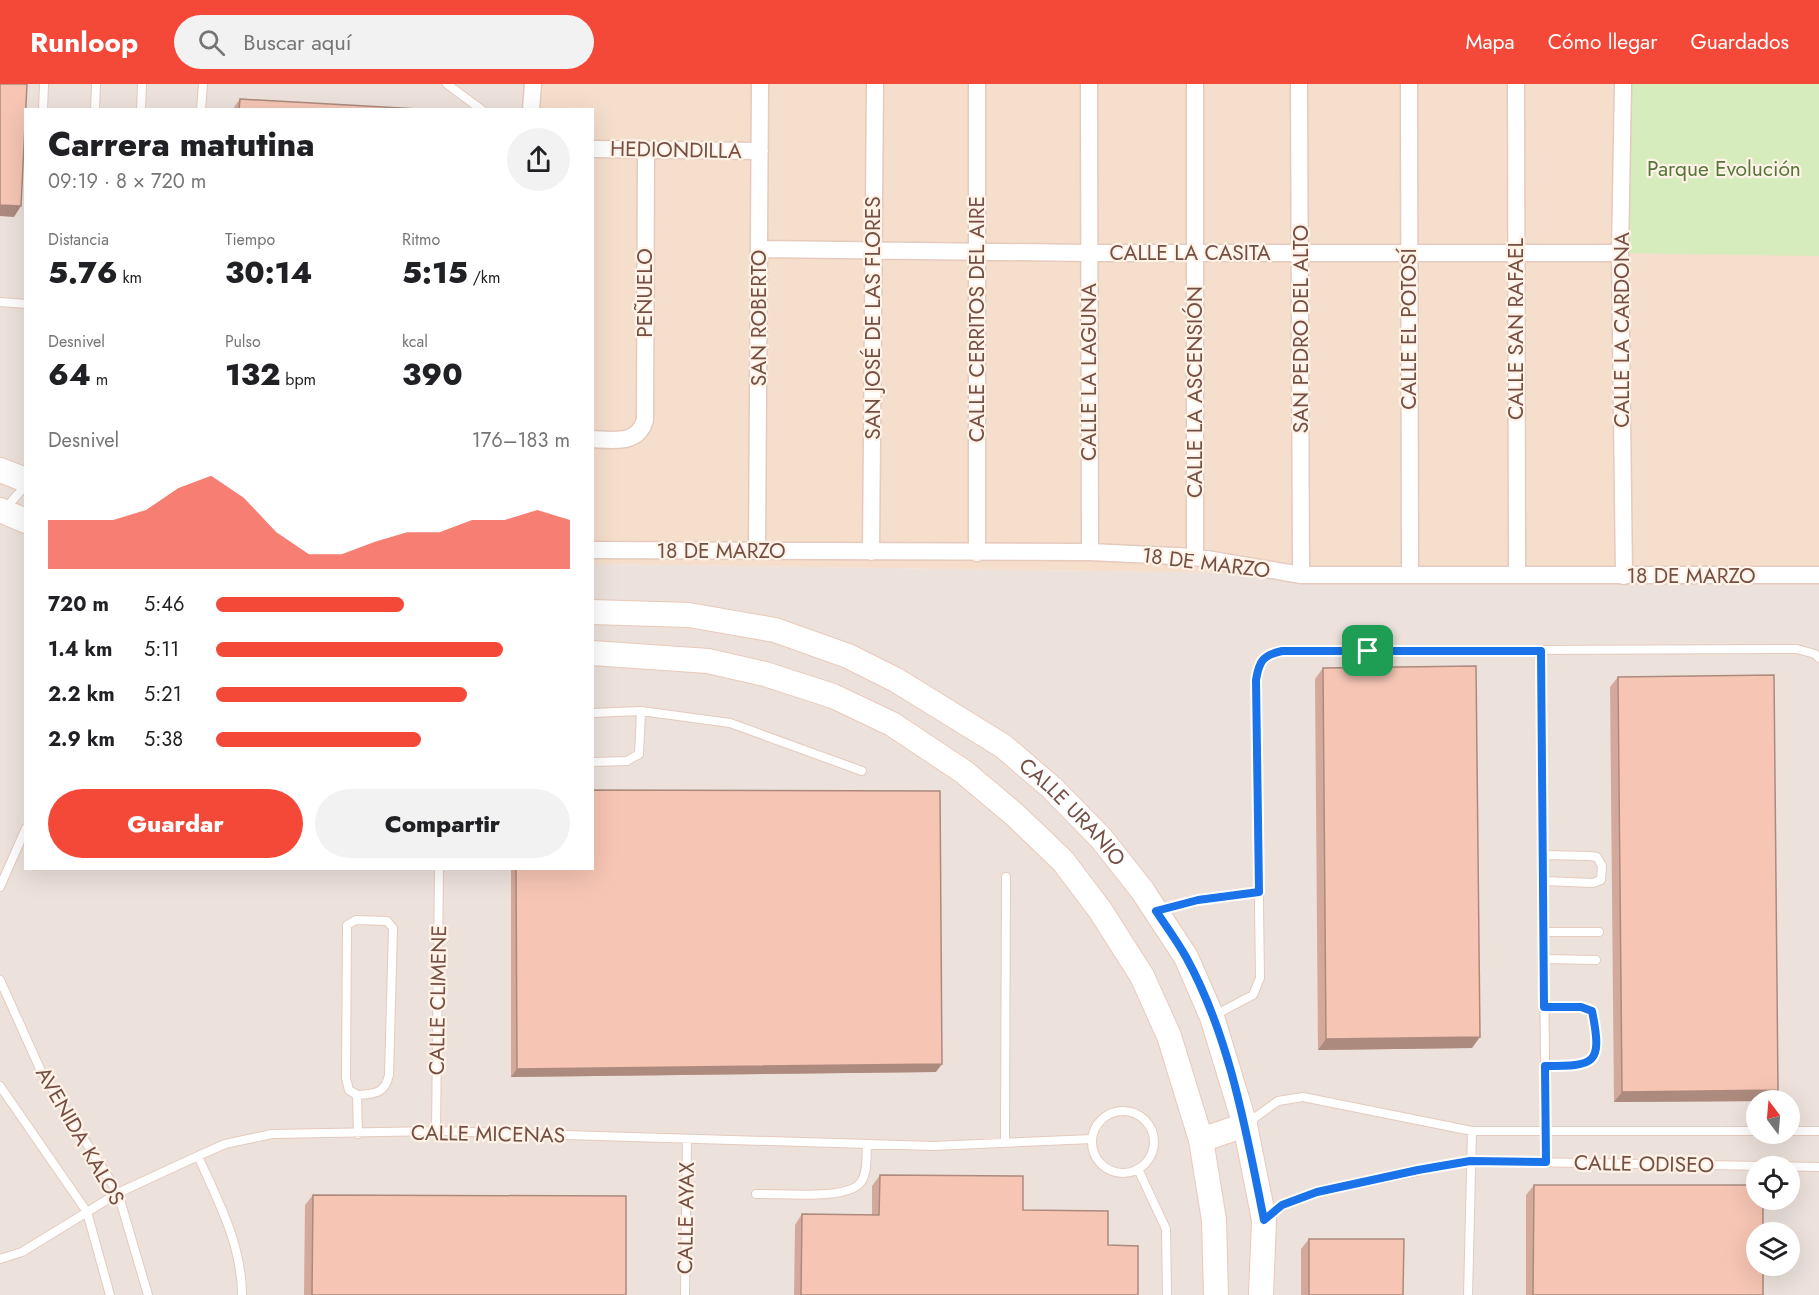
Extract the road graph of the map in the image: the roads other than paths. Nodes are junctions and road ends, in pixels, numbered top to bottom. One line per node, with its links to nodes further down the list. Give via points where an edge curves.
1 (44, 84): 16 (lane)
2 (96, 84): 17 (lane)
3 (142, 84): 18 (lane)
4 (203, 84): 19 (lane)
5 (447, 84): 20 (lane)
6 (533, 84): 21 (street)
7 (760, 84): 24 (street, SAN ROBERTO)
8 (875, 84): 26 (street, SAN JOSÉ DE LAS FLORES)
9 (977, 84): 27 (street, CALLE CERRITOS DEL AIRE)
10 (1089, 84): 29 (street, CALLE LA LAGUNA)
11 (1195, 84): 33 (street, CALLE LA ASCENSIÓN)
12 (1299, 84): 30 (street, SAN PEDRO DEL ALTO)
13 (1409, 84): 31 (street, CALLE EL POTOSÍ)
14 (1516, 84): 28 (street, CALLE SAN RAFAEL)
15 (1623, 84): 32 (street, CALLE LA CARDONA)
16 (43, 108)
17 (95, 108)
18 (141, 108)
19 (201, 108)
20 (479, 108)
21 (531, 108)
22 (594, 149): 23 (street, HEDIONDILLA)
23 (646, 150): 24 (street, HEDIONDILLA); 36 (street, PEÑUELO, via 645,420 639,434 623,440)
24 (760, 151): 25 (street, SAN ROBERTO)
25 (759, 249): 26 (street, CALLE LA CASITA); 43 (street, SAN ROBERTO)
26 (874, 251): 27 (street, CALLE LA CASITA); 44 (street, SAN JOSÉ DE LAS FLORES)
27 (977, 251): 29 (street, CALLE LA CASITA); 46 (street, CALLE CERRITOS DEL AIRE)
28 (1516, 252): 31 (street, CALLE LA CASITA); 32 (street, CALLE LA CASITA); 48 (street, CALLE SAN RAFAEL)
29 (1089, 253): 33 (street, CALLE LA CASITA); 45 (street, CALLE LA LAGUNA)
30 (1301, 253): 31 (street, CALLE LA CASITA); 33 (street, CALLE LA CASITA); 49 (street, SAN PEDRO DEL ALTO)
31 (1409, 253): 50 (street, CALLE EL POTOSÍ)
32 (1620, 253): 52 (street, CALLE LA CARDONA)
33 (1194, 254): 47 (street, CALLE LA ASCENSIÓN)
34 (0, 302): 35 (lane)
35 (24, 304)
36 (594, 439)
37 (0, 470): 38 (street)
38 (24, 479)
39 (24, 487): 40 (lane)
40 (1, 513): 41 (street)
41 (24, 520)
42 (594, 550): 43 (street, 18 DE MARZO)
43 (758, 551): 44 (street, 18 DE MARZO)
44 (871, 552): 46 (street, 18 DE MARZO)
45 (1090, 552): 46 (street, 18 DE MARZO); 47 (street, 18 DE MARZO)
46 (977, 553)
47 (1195, 557): 49 (street, 18 DE MARZO)
48 (1517, 574): 50 (street, 18 DE MARZO); 52 (street, 18 DE MARZO)
49 (1301, 575): 50 (street, 18 DE MARZO)
50 (1410, 575)
51 (1819, 575): 52 (street, 18 DE MARZO)
52 (1624, 576)
53 (594, 612): 68 (street, CALLE URANIO, via 689,615 775,630 848,656 896,680 1003,747 1052,788 1101,838)
54 (1541, 651): 56 (lane, via 1797,650); 62 (lane); 67 (lane, via 1282,651 1263,658 1256,680)
55 (594, 653): 89 (street, CALLE URANIO, via 708,661 765,674 833,696 892,724 964,772 1063,861 1100,910 1142,976 1169,1036)
56 (1817, 656)
57 (641, 711): 58 (lane); 59 (lane, via 639,754 627,761); 60 (lane, via 730,723)
58 (594, 713)
59 (594, 762)
60 (862, 771)
61 (24, 833): 66 (lane)
62 (1543, 855): 65 (lane); 65 (lane, via 1598,857 1602,866 1601,880 1593,883)
63 (439, 870): 81 (lane, CALLE CLIMENE)
64 (1006, 877): 90 (lane)
65 (1543, 881): 69 (lane)
66 (0, 887)
67 (1259, 892): 68 (lane, via 1198,900); 75 (lane, via 1258,988 1243,1002)
68 (1156, 911): 75 (street, CALLE URANIO, via 1186,957)
69 (1544, 932): 70 (lane); 71 (lane)
70 (1599, 932)
71 (1544, 959): 72 (lane); 74 (lane)
72 (1596, 960)
73 (0, 980): 97 (lane, AVENIDA KALOS, via 41,1071)
74 (1544, 1007): 76 (lane); 76 (lane, via 1581,1007 1592,1011 1596,1028 1591,1061 1581,1066)
75 (1212, 1017): 79 (street, CALLE URANIO)
76 (1545, 1066): 80 (lane)
77 (1, 1088): 99 (lane)
78 (357, 1095): 78 (lane, via 380,1093 389,1075 393,928 387,921 356,920 347,925 346,1078 349,1090); 86 (lane)
79 (1245, 1125): 82 (lane, CALLE ODISEO, via 1278,1101 1304,1097); 89 (street); 100 (street, CALLE URANIO)
80 (1545, 1130): 82 (lane, CALLE ODISEO); 83 (lane, CALLE ODISEO); 94 (lane)
81 (436, 1131): 86 (lane, CALLE MICENAS); 88 (lane, CALLE MICENAS)
82 (1472, 1131): 93 (lane)
83 (1746, 1131)
84 (1800, 1131): 85 (lane)
85 (1819, 1131)
86 (358, 1134): 92 (lane, CALLE MICENAS, via 272,1134 225,1144)
87 (1092, 1139): 90 (lane, CALLE MICENAS); 96 (lane, via 1095,1158 1110,1171 1129,1173); 96 (lane, via 1094,1129 1107,1115 1126,1111 1136,1114 1150,1127 1154,1146 1152,1155)
88 (687, 1140): 91 (lane, CALLE MICENAS); 105 (lane, CALLE AYAX)
89 (1201, 1140): 107 (street, CALLE URANIO, via 1214,1220)
90 (1005, 1142): 91 (lane, CALLE MICENAS)
91 (867, 1145): 98 (lane, via 864,1175 854,1189 840,1193)
92 (198, 1156): 97 (lane, CALLE MICENAS); 104 (lane, via 228,1223 241,1267)
93 (1470, 1161): 94 (lane, CALLE ODISEO); 100 (lane, CALLE ODISEO, via 1317,1192 1282,1205); 109 (lane)
94 (1546, 1162): 95 (lane, CALLE ODISEO)
95 (1819, 1167)
96 (1138, 1169): 106 (lane, via 1166,1229)
97 (118, 1193): 99 (lane, CALLE MICENAS); 103 (lane, AVENIDA KALOS)
98 (756, 1194)
99 (87, 1212): 101 (lane, CALLE MICENAS, via 22,1252); 102 (lane)
100 (1264, 1220): 108 (street, CALLE URANIO)
101 (0, 1259)
102 (110, 1295)
103 (148, 1295)
104 (242, 1295)
105 (685, 1295)
106 (1167, 1295)
107 (1216, 1295)
108 (1261, 1295)
109 (1468, 1295)

